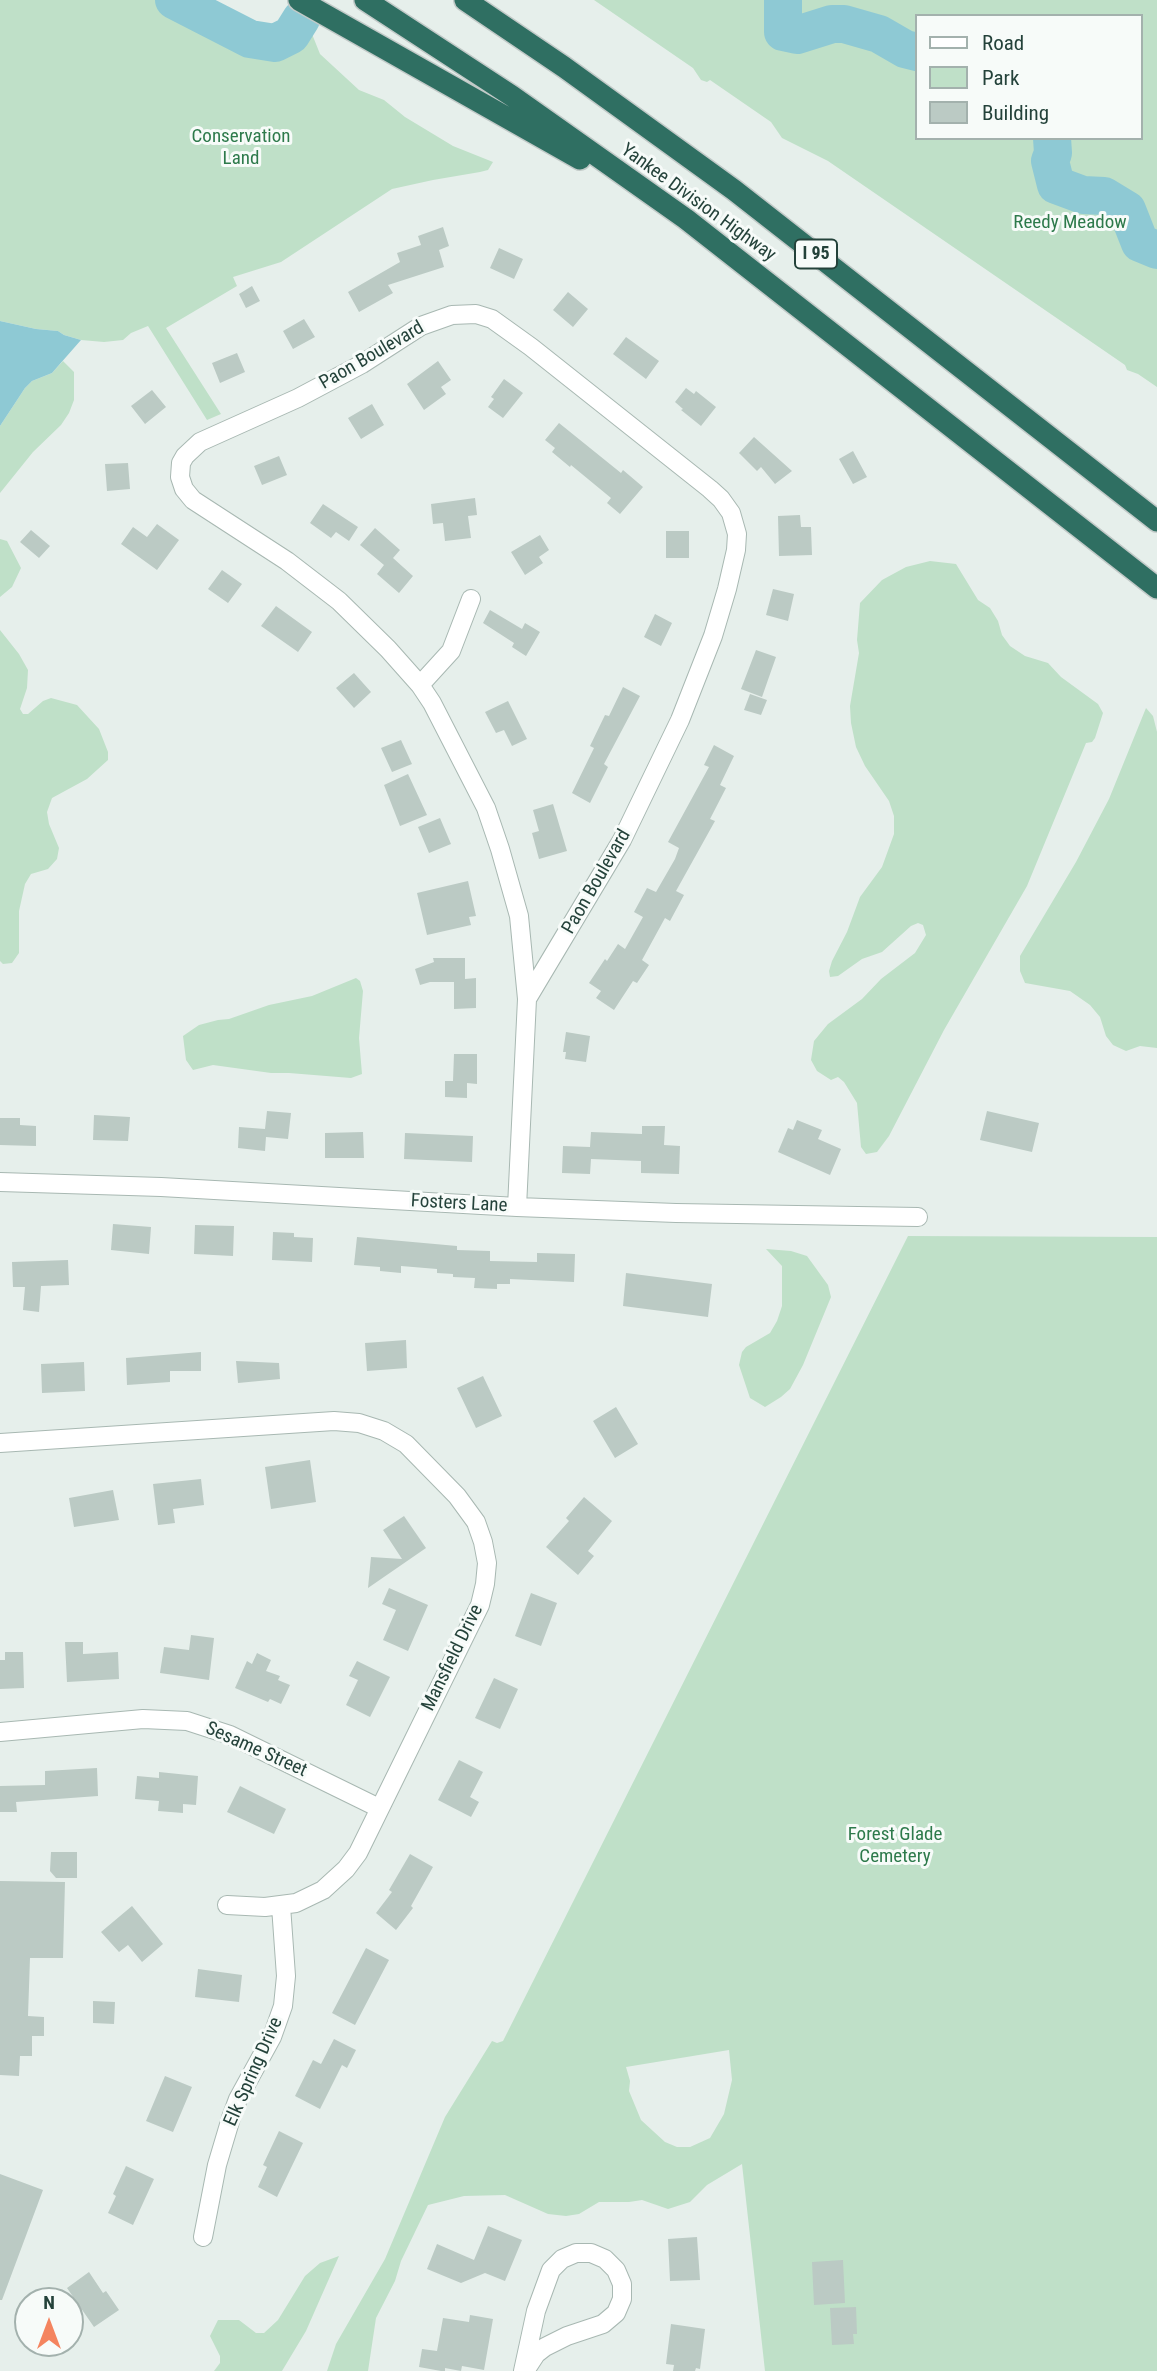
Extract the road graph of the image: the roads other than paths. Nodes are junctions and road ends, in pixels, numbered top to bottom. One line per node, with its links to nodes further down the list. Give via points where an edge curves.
1 (299, 0): 4 (highway)
2 (365, 0): 4 (highway, Yankee Division Highway / I 95, via 512,96)
3 (465, 0): 5 (highway, Yankee Division Highway / I 95, via 734,190)
4 (686, 219): 6 (highway, Yankee Division Highway / I 95)
5 (1157, 521)
6 (1157, 588)
7 (471, 599): 8 (street, via 451,651)
8 (420, 685): 9 (street, Paon Boulevard, via 466,767 500,849 519,916); 9 (street, Paon Boulevard, via 339,601 288,561 193,500 182,484 181,463 200,442 320,387 421,326 452,315 476,314 492,319 531,347 710,489 731,513 737,534 717,624 680,720 622,840)
9 (527, 999): 11 (street, Paon Boulevard)
10 (0, 1182): 11 (street, Fosters Lane)
11 (517, 1207): 12 (street, Fosters Lane)
12 (918, 1217)
13 (0, 1443): 15 (street, Mansfield Drive, via 347,1421 384,1431 415,1453 471,1513 483,1542 487,1574 476,1615)
14 (0, 1732): 15 (street, Sesame Street, via 143,1719 187,1721 230,1735)
15 (379, 1808): 17 (street, Mansfield Drive, via 346,1869 323,1890)
16 (227, 1905): 17 (street, Mansfield Drive)
17 (281, 1906): 18 (street, Elk Spring Drive, via 286,1976 283,2006 231,2118)
18 (203, 2236)
19 (524, 2371): 19 (street, via 545,2347 603,2324 616,2313 622,2284 605,2259 576,2253 551,2270 533,2320)

